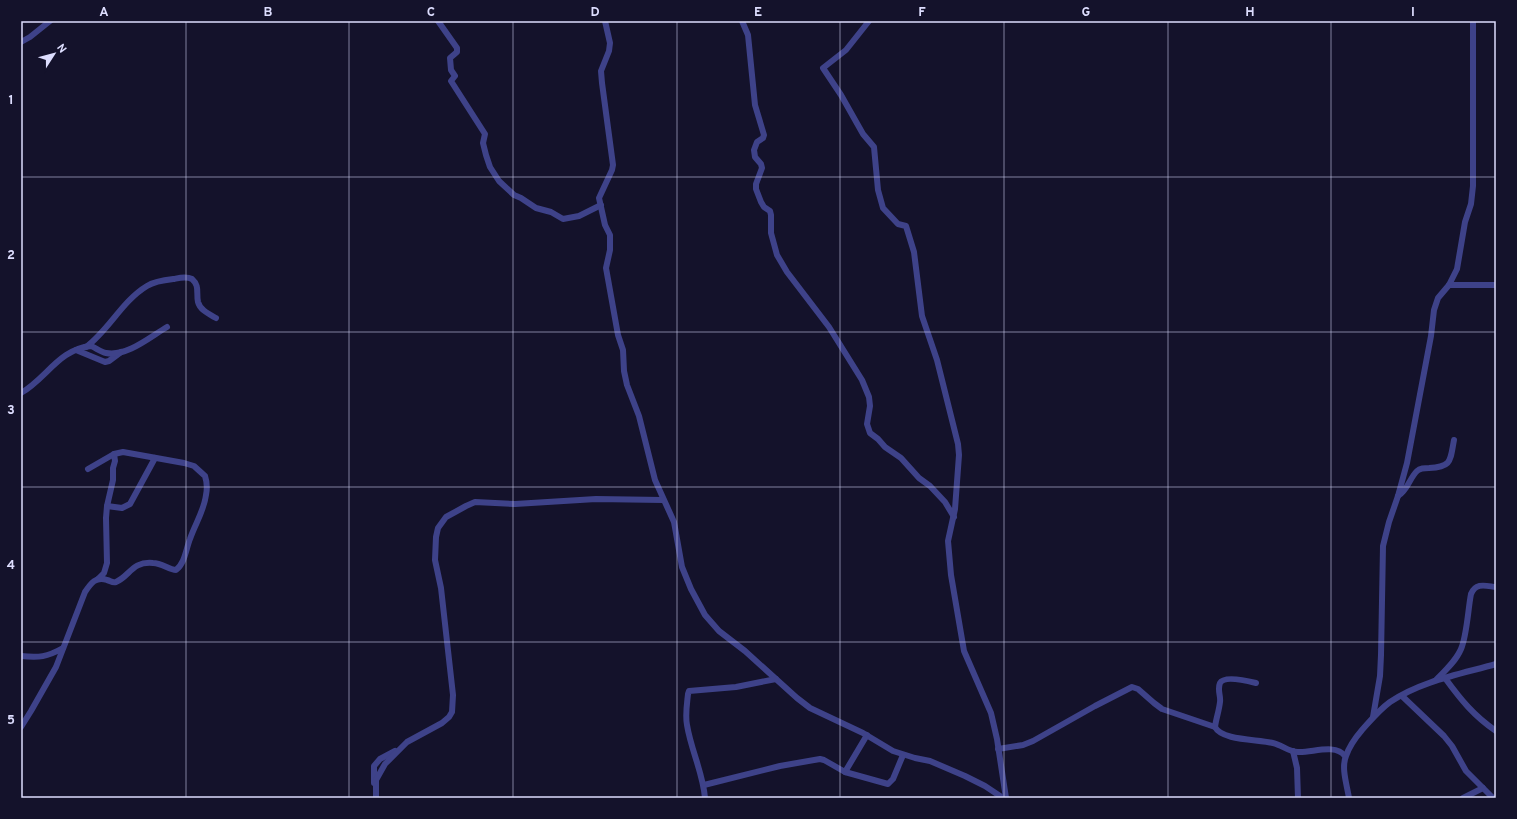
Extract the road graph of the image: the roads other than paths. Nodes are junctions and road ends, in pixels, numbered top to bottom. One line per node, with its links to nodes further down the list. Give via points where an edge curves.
1 (50, 21): 7 (street)
2 (438, 21): 8 (street, via 458,52 450,58 451,70 455,76 451,81 484,134 482,143 490,167 499,181 514,195 536,208 564,219 579,216)
3 (605, 21): 8 (street, via 610,43 602,71 602,83 613,165 599,198)
4 (742, 21): 24 (street, via 748,35 755,105 764,135 754,150 762,168 756,188 761,202 770,211 771,233 777,255 829,327 862,380 869,397 867,424 870,434 901,458 930,486 948,506)
5 (869, 21): 24 (street, via 846,50 823,68 863,134 874,147 878,190 883,208 898,224 906,226 912,243 922,316 937,360 958,444)
6 (1472, 21): 9 (street, via 1473,186 1459,264)
7 (21, 42)
8 (601, 205): 22 (street, via 610,235 606,268 623,350 624,371)
9 (1449, 285): 10 (street); 21 (street, via 1438,298 1434,310 1407,463)
10 (1496, 285)
11 (216, 318): 13 (street, via 202,309 198,302 198,289 192,280 186,277 167,280 147,286 139,292 100,336)
12 (167, 327): 15 (street)
13 (86, 347): 14 (street); 15 (street, via 91,346 101,352)
14 (76, 350): 15 (street, via 105,362); 16 (street, via 61,358)
15 (120, 352)
16 (21, 393)
17 (1454, 440): 21 (street, via 1449,461 1444,466 1420,469)
18 (114, 454): 19 (street, via 123,452); 20 (street); 23 (street, via 113,480)
19 (155, 458): 23 (street, via 130,504 122,508); 25 (street, via 194,466 206,478 204,505 181,565 174,570 162,564 147,563 133,568 117,581)
20 (88, 469)
21 (1398, 496): 35 (street, via 1383,546 1380,676)
22 (663, 500): 31 (street, via 674,522 682,567 698,602 719,631); 47 (street, via 596,499 515,504 474,502 446,517 438,528 435,555 453,695 452,712 442,723 380,759 374,766)
23 (107, 506): 25 (street, via 107,563 104,573)
24 (954, 518): 40 (street, via 948,541 960,637 969,666 991,713)
25 (98, 579): 27 (street, via 92,582 86,592)
26 (1496, 587): 32 (street, via 1478,586 1473,589 1461,649)
27 (63, 648): 28 (street, via 46,657); 36 (street, via 56,667)
28 (21, 656)
29 (1496, 664): 30 (street)
30 (1445, 678): 32 (street); 38 (street, via 1468,709)
31 (776, 679): 39 (street, via 810,708); 45 (street, via 736,687 689,691 686,723)
32 (1434, 681): 34 (street)
33 (1256, 682): 37 (street, via 1228,678 1222,680 1219,691 1221,701)
34 (1402, 696): 35 (street); 46 (street, via 1444,736 1466,771)
35 (1373, 717): 43 (street)
36 (21, 727)
37 (1215, 727): 40 (street, via 1162,709 1132,687 1033,741); 41 (street, via 1219,733 1225,735 1273,743)
38 (1496, 732)
39 (867, 735): 42 (street); 44 (street)
40 (998, 749): 50 (street)
41 (1293, 751): 43 (street, via 1331,750); 51 (street, via 1297,768)
42 (903, 755): 44 (street, via 893,780 888,784); 49 (street, via 937,764 985,786)
43 (1345, 756): 52 (street, via 1344,769)
44 (845, 772): 45 (street, via 820,759)
45 (704, 785): 48 (street)
46 (1483, 788): 53 (street); 54 (street)
47 (376, 798)
48 (705, 798)
49 (1003, 798)
50 (1006, 798)
51 (1298, 798)
52 (1349, 798)
53 (1463, 798)
54 (1493, 798)

